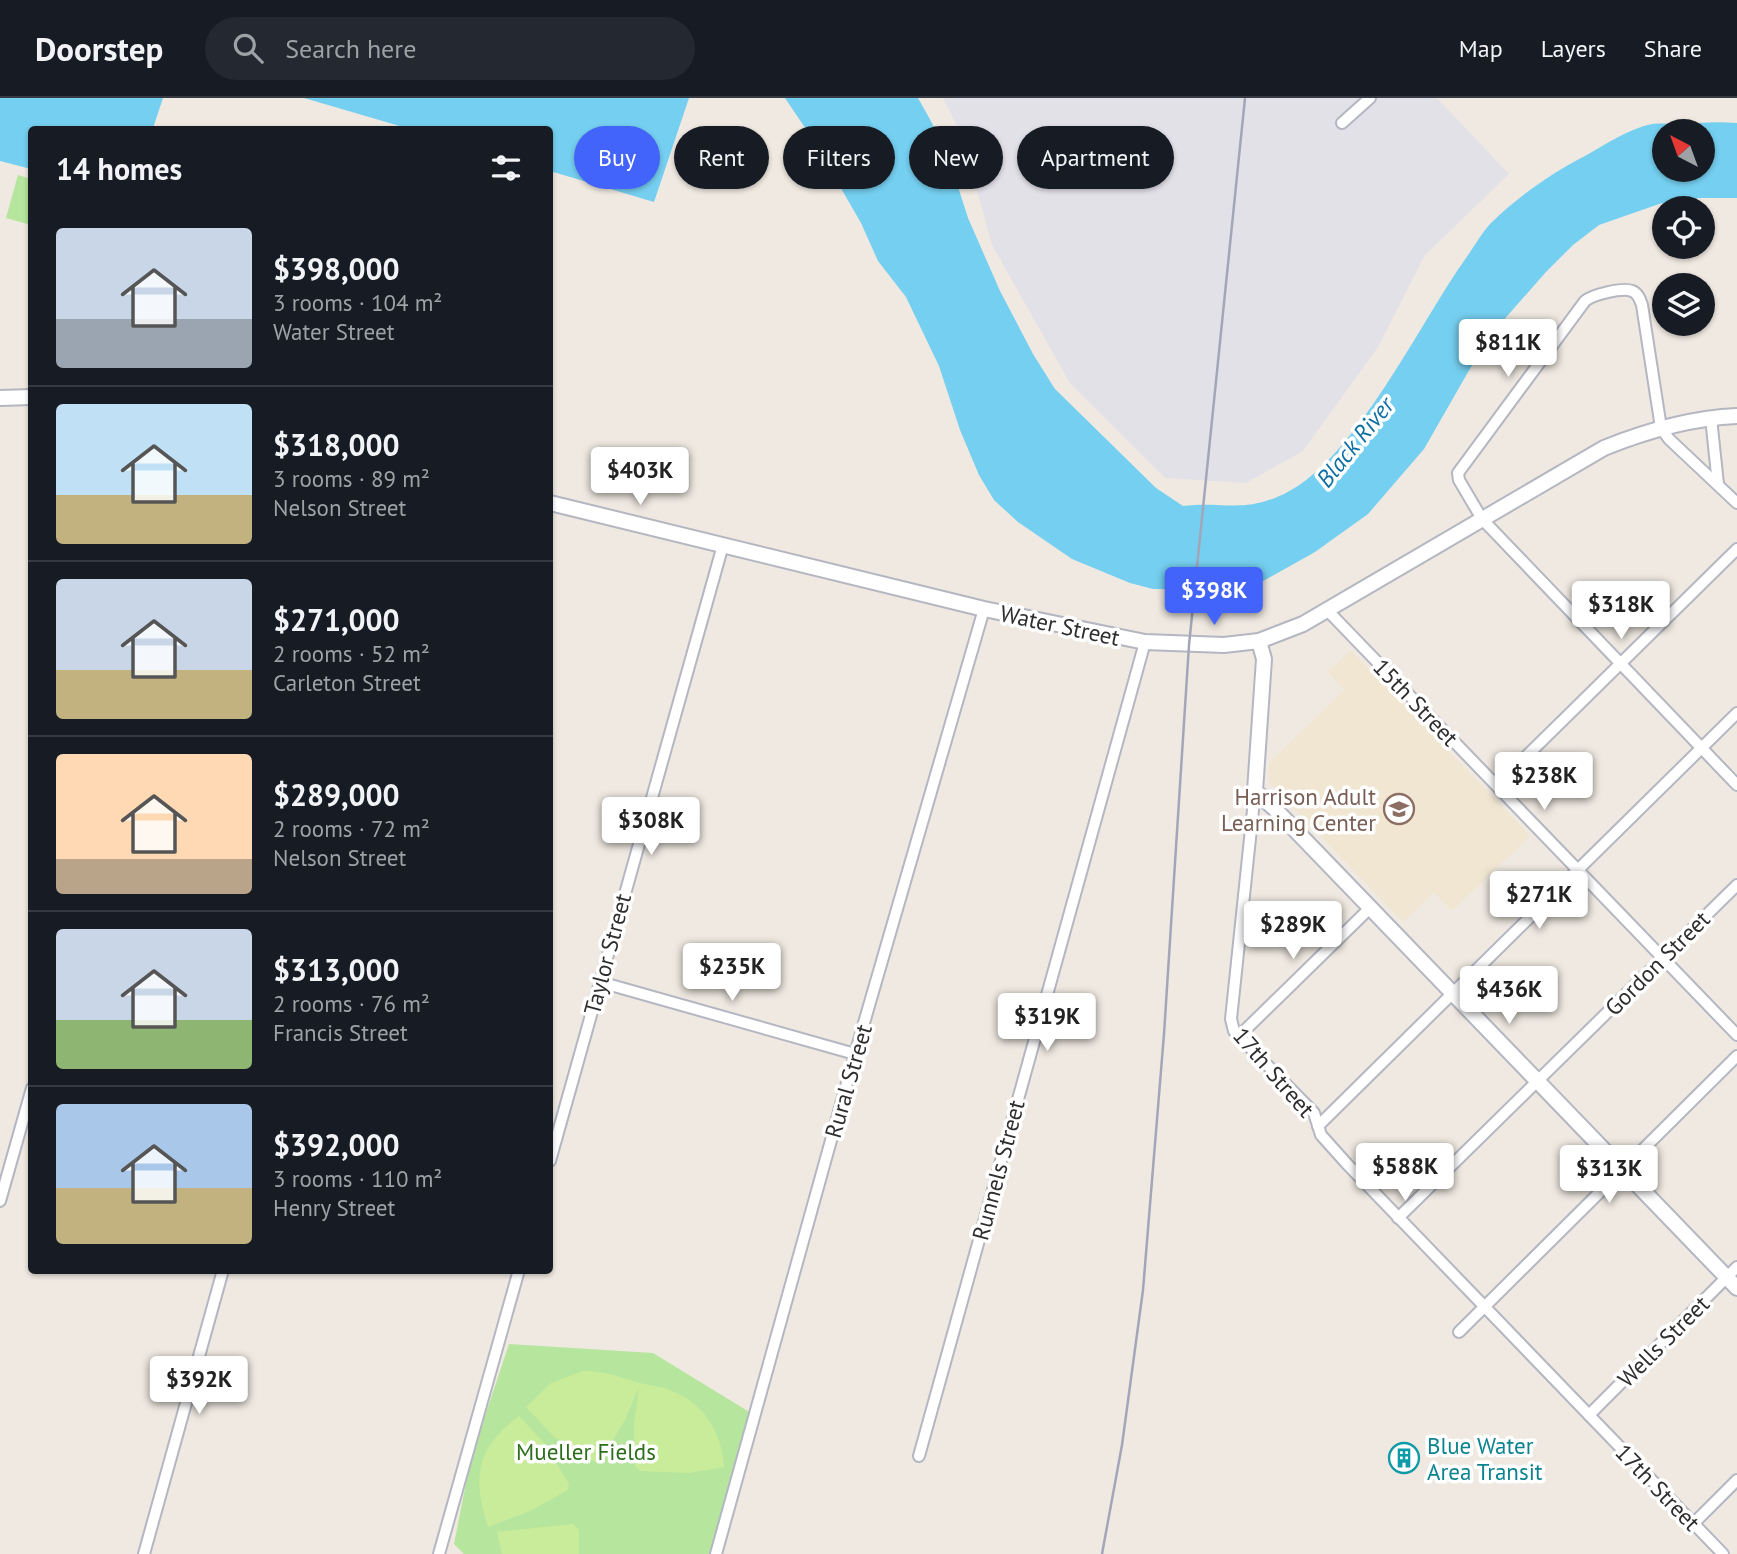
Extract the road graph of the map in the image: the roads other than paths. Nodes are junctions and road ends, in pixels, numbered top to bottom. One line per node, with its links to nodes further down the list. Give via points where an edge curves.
1 (1370, 98): 2 (street)
2 (1342, 123)
3 (28, 397): 4 (street)
4 (0, 398)
5 (1737, 416): 6 (street, Water Street)
6 (1711, 418): 7 (street, Water Street); 8 (street)
7 (1661, 429): 8 (street); 11 (street, Water Street, via 1604,448); 11 (street, via 1640,299 1628,290 1593,295 1458,473)
8 (1718, 484): 9 (street)
9 (1737, 503)
10 (553, 504): 12 (street, Water Street)
11 (1482, 519): 15 (street, Water Street); 18 (street)
12 (723, 545): 14 (street, Water Street); 28 (street, Taylor Street)
13 (1737, 549): 18 (street)
14 (984, 609): 17 (street, Water Street); 32 (street, Rural Street)
15 (1328, 611): 16 (street, Water Street); 21 (street, 15th Street)
16 (1259, 641): 17 (street, Water Street, via 1224,645); 23 (street, 17th Street, via 1264,659)
17 (1145, 642): 47 (street, Runnels Street)
18 (1620, 663): 20 (street); 21 (street)
19 (1737, 713): 20 (street)
20 (1702, 748): 22 (street); 24 (street)
21 (1497, 785): 24 (street, 15th Street)
22 (1737, 785)
23 (1255, 791): 26 (street); 31 (street, 17th Street, via 1231,1019)
24 (1578, 870): 27 (street, 15th Street); 29 (street)
25 (1737, 885): 27 (street, Gordon Street)
26 (1370, 908): 29 (street); 31 (street)
27 (1663, 958): 30 (street, 15th Street); 34 (street, Gordon Street)
28 (600, 982): 32 (street); 37 (street, Taylor Street)
29 (1453, 993): 34 (street); 36 (street)
30 (1737, 1035)
31 (1239, 1036): 36 (street, 17th Street, via 1314,1113)
32 (855, 1054): 52 (street, Rural Street)
33 (1737, 1056): 38 (street)
34 (1537, 1082): 38 (street); 40 (street, Gordon Street)
35 (28, 1102): 39 (street)
36 (1318, 1126): 40 (street, 17th Street, via 1329,1145)
37 (553, 1150)
38 (1622, 1169): 43 (street); 44 (street)
39 (0, 1201)
40 (1398, 1219): 44 (street, 17th Street)
41 (222, 1274): 50 (street)
42 (518, 1274): 51 (street)
43 (1734, 1277): 46 (street, Wells Street)
44 (1483, 1306): 45 (street); 46 (street, 17th Street)
45 (1459, 1332)
46 (1589, 1415): 49 (street, 17th Street)
47 (919, 1456)
48 (1737, 1480): 49 (street)
49 (1693, 1523): 53 (street, 17th Street)
50 (144, 1554)
51 (439, 1554)
52 (716, 1554)
53 (1723, 1554)

